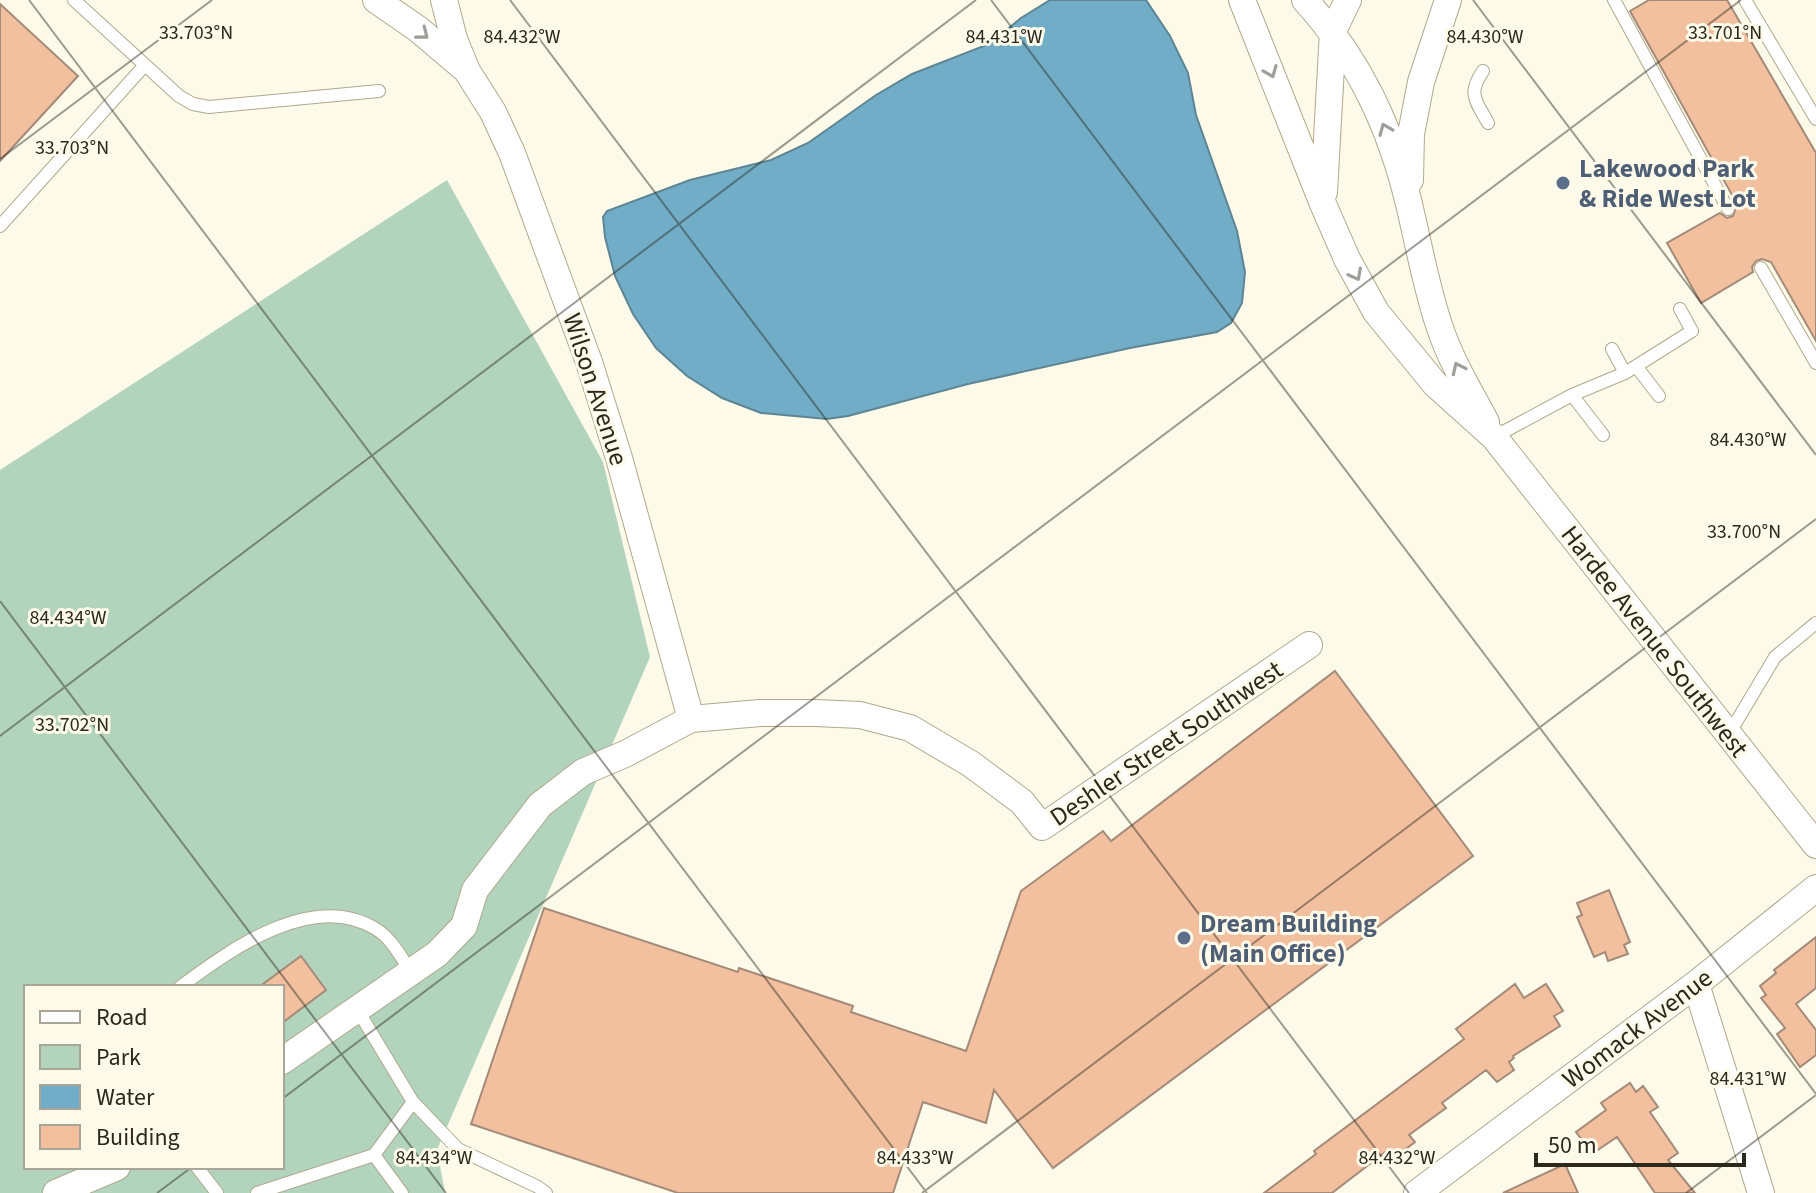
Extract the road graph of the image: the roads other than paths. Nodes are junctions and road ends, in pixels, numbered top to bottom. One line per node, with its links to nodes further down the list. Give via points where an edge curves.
1 (74, 0): 11 (lane)
2 (376, 0): 12 (street, one-way to 12)
3 (444, 0): 12 (street)
4 (1242, 0): 18 (street, Hardee Avenue Southwest, one-way to 18)
5 (1305, 0): 10 (street)
6 (1348, 0): 10 (street)
7 (1614, 0): 19 (lane)
8 (1745, 0): 15 (lane)
9 (1450, 2): 17 (street, via 1421,82)
10 (1333, 31): 17 (street, one-way to 10, via 1368,88); 18 (street)
11 (145, 65): 14 (lane, via 179,96 209,107); 20 (lane)
12 (467, 71): 32 (street, Wilson Avenue, via 512,153 579,332)
13 (1483, 71): 16 (lane, via 1473,84 1474,97)
14 (379, 91)
15 (1816, 119)
16 (1488, 123)
17 (1409, 203): 29 (street, Hardee Avenue Southwest, one-way to 17, via 1442,333)
18 (1323, 204): 29 (street, Hardee Avenue Southwest, one-way to 29, via 1376,312 1435,384)
19 (1728, 209)
20 (0, 226)
21 (1761, 268): 24 (lane)
22 (1680, 309): 25 (lane, via 1692,331)
23 (1612, 349): 25 (lane)
24 (1816, 363)
25 (1631, 369): 26 (lane); 27 (lane)
26 (1572, 395): 28 (lane); 29 (lane)
27 (1659, 396)
28 (1603, 435)
29 (1494, 437): 33 (street, Hardee Avenue Southwest)
30 (1816, 623): 33 (lane, via 1775,657)
31 (1309, 645): 32 (street, Deshler Street Southwest, via 1042,827 1022,802 910,728 860,715 815,713)
32 (691, 719): 36 (street, Deshler Street Southwest, via 583,772 540,805 475,890 464,926)
33 (1729, 734): 34 (street, Hardee Avenue Southwest)
34 (1816, 845)
35 (1816, 888): 37 (street, Womack Avenue)
36 (411, 972): 38 (lane, via 377,929 339,914 290,921 215,961); 39 (street, Deshler Street Southwest)
37 (1696, 984): 50 (street, Womack Avenue); 51 (street)
38 (183, 985)
39 (357, 1009): 40 (street, Deshler Street Southwest); 41 (lane)
40 (284, 1060)
41 (413, 1102): 42 (lane); 49 (lane, via 458,1149)
42 (374, 1155): 47 (lane); 48 (lane)
43 (112, 1169): 45 (street)
44 (199, 1169): 46 (lane)
45 (56, 1193)
46 (217, 1193)
47 (257, 1193)
48 (402, 1193)
49 (546, 1193)
50 (1417, 1193)
51 (1761, 1193)

